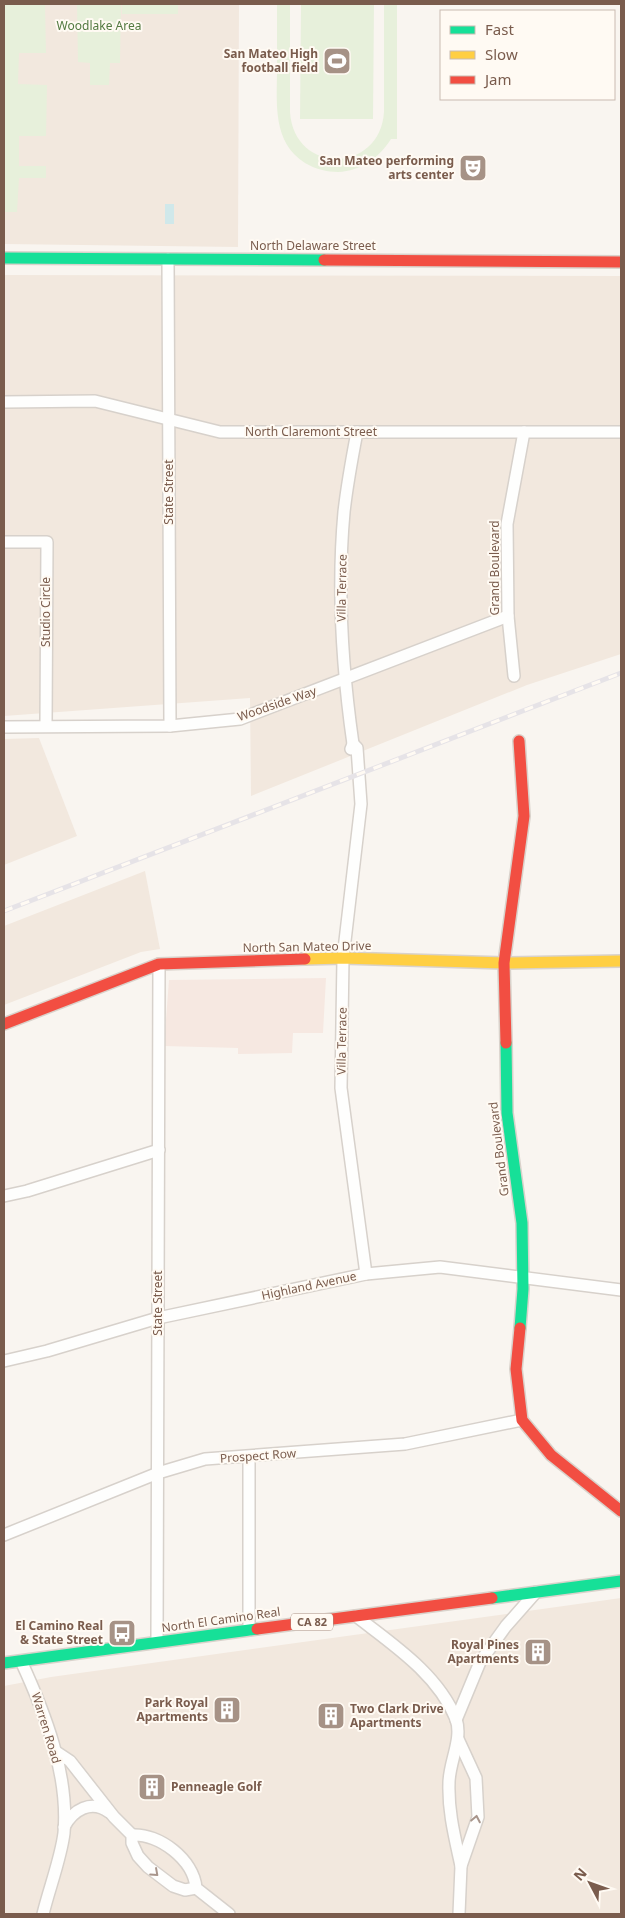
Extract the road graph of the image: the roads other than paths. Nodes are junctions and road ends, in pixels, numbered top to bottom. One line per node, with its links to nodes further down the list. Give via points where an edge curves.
1 (4, 258): 2 (main road, North Delaware Street)
2 (168, 259): 3 (main road, North Delaware Street); 5 (street, State Street)
3 (621, 262)
4 (4, 402): 5 (street, North Claremont Street, via 95,401)
5 (168, 421): 6 (street, North Claremont Street, via 220,432); 14 (street, State Street)
6 (357, 432): 7 (street, North Claremont Street); 12 (street, Villa Terrace, via 344,512 341,606)
7 (524, 432): 8 (street, North Claremont Street); 10 (street, Grand Boulevard, via 507,524)
8 (621, 432)
9 (4, 542): 13 (street, Studio Circle, via 47,542)
10 (508, 616): 11 (street, Grand Boulevard); 12 (street, Woodside Way)
11 (514, 676)
12 (344, 680): 14 (street, Woodside Way, via 240,719); 17 (street, Villa Terrace, via 353,744 350,749 356,803 359,806)
13 (46, 725): 14 (street, Woodside Way); 15 (street, Woodside Way)
14 (170, 726)
15 (4, 727)
16 (518, 741): 19 (main road, Grand Boulevard, via 524,816)
17 (343, 958): 19 (main road, North San Mateo Drive); 20 (main road, North San Mateo Drive); 24 (street, Villa Terrace, via 341,1088)
18 (621, 961): 19 (main road, North San Mateo Drive)
19 (504, 963): 25 (main road, Grand Boulevard, via 507,1113 522,1223)
20 (159, 964): 21 (main road, North San Mateo Drive); 22 (street, State Street)
21 (4, 1024)
22 (159, 1150): 23 (street); 27 (street, State Street)
23 (4, 1196)
24 (366, 1274): 25 (street, Highland Avenue, via 440,1267); 27 (street, Highland Avenue)
25 (523, 1278): 26 (street, Highland Avenue); 29 (main road, Grand Boulevard, via 516,1369)
26 (621, 1290)
27 (158, 1318): 28 (street, Highland Avenue); 31 (street, State Street)
28 (4, 1361)
29 (522, 1420): 30 (street, Prospect Row, via 405,1444); 32 (main road, via 551,1455)
30 (249, 1458): 31 (street, Prospect Row, via 205,1459); 37 (street)
31 (158, 1473): 33 (street, Prospect Row); 38 (street, State Street)
32 (621, 1511)
33 (4, 1535)
34 (621, 1580): 35 (main road, North El Camino Real / CA 82)
35 (536, 1592): 36 (main road, North El Camino Real / CA 82); 41 (street, via 480,1662)
36 (356, 1616): 37 (main road, North El Camino Real / CA 82); 41 (street, via 402,1652 433,1682)
37 (249, 1630): 38 (main road, North El Camino Real / CA 82)
38 (157, 1642): 39 (main road, North El Camino Real / CA 82)
39 (21, 1660): 40 (main road, North El Camino Real / CA 82); 43 (street, Warren Road, via 39,1701)
40 (4, 1663)
41 (456, 1720): 42 (street)
42 (458, 1739): 47 (street, via 450,1764 449,1812); 47 (street, one-way to 42, via 478,1817 476,1778)
43 (55, 1751): 44 (street, via 70,1761); 45 (street, Warren Road)
44 (114, 1816): 45 (street, via 102,1807 84,1807 73,1814); 46 (street)
45 (64, 1827): 49 (street, Warren Road)
46 (132, 1834): 48 (street, via 147,1836 177,1854 196,1877); 48 (street, one-way to 48, via 138,1856 162,1880 184,1890)
47 (461, 1866): 51 (street)
48 (196, 1888): 50 (street)
49 (43, 1914)
50 (229, 1914)
51 (459, 1914)

